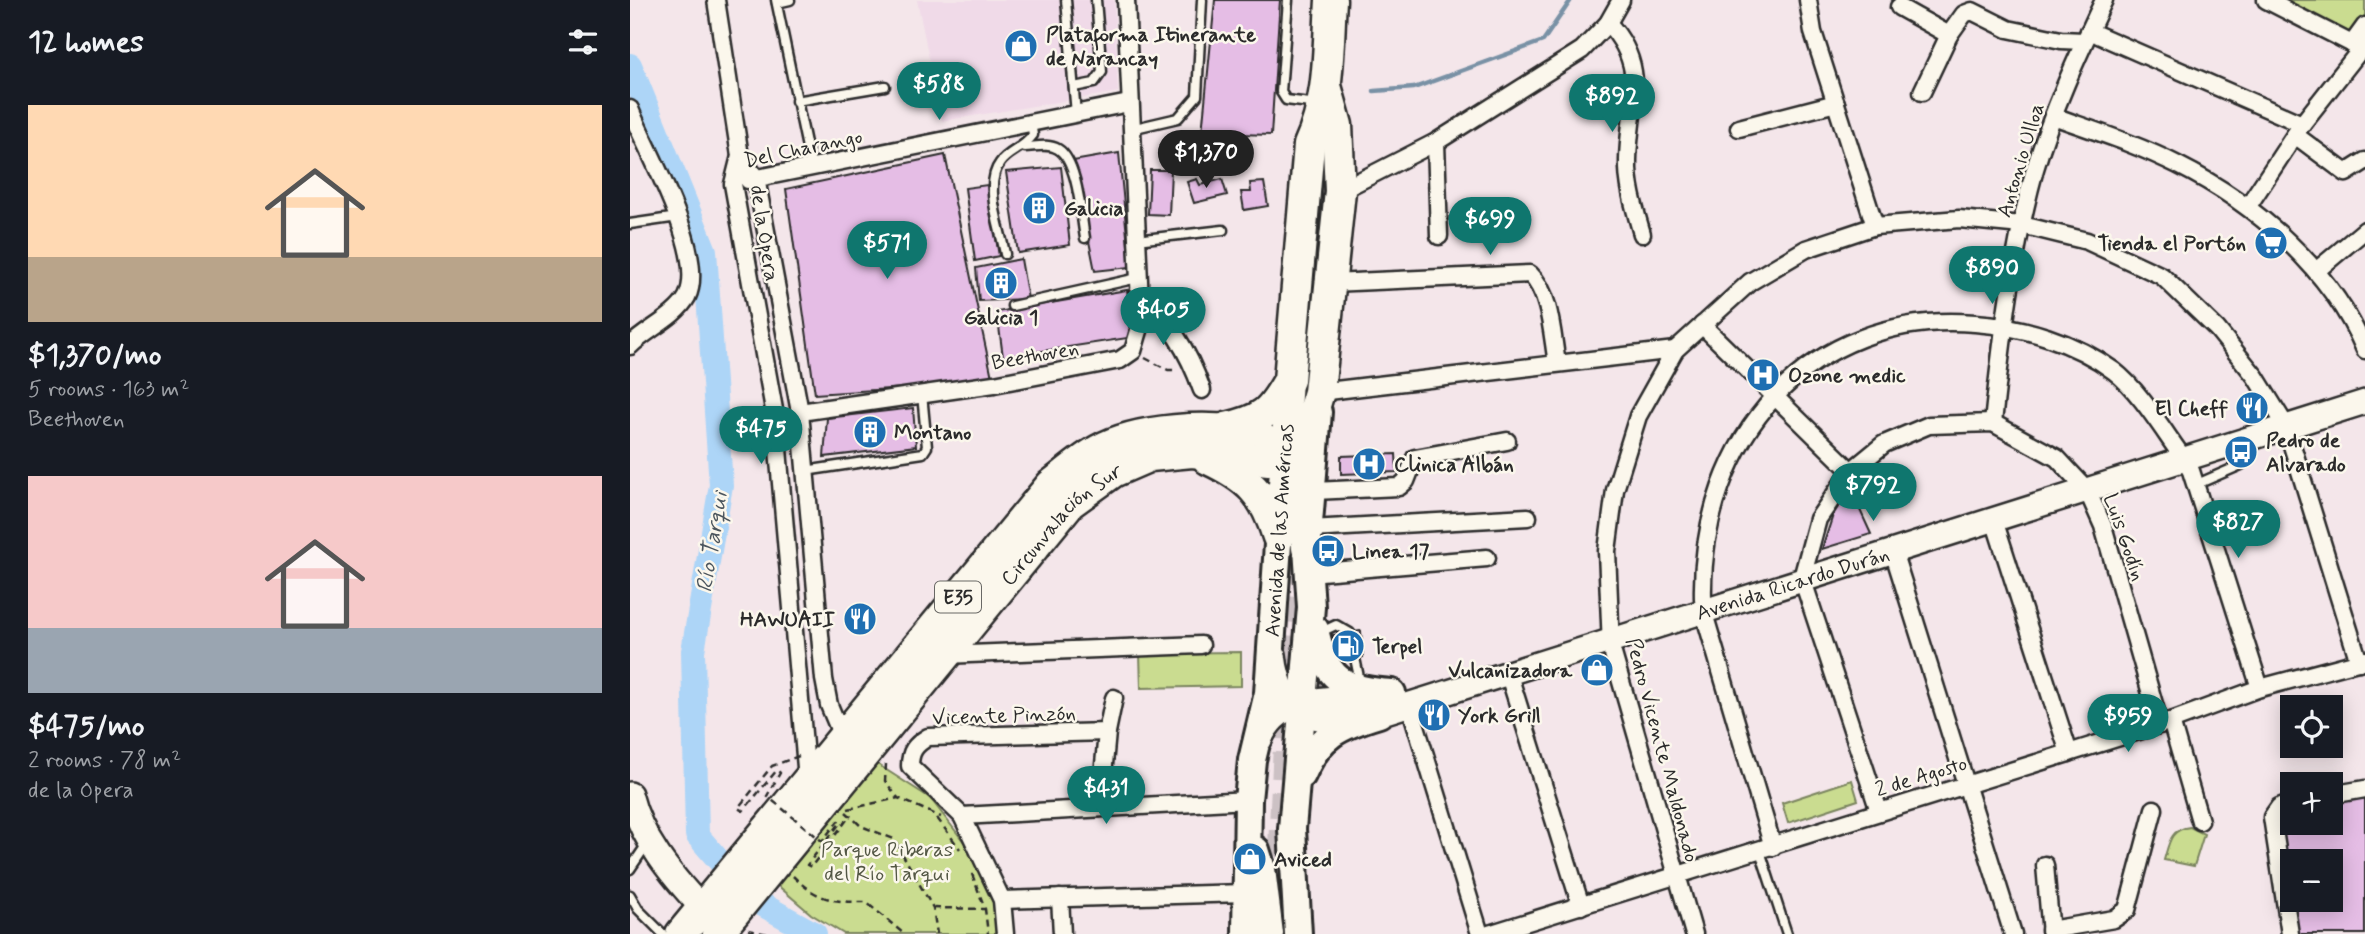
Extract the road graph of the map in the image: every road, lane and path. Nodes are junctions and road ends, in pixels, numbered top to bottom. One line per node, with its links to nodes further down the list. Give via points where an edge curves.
1 (716, 0): 36 (street)
2 (790, 0): 13 (lane)
3 (1066, 0): 21 (lane)
4 (1096, 0): 21 (lane, via 1102,72 1094,83)
5 (1126, 0): 24 (street, Beethoven)
6 (1202, 0): 32 (lane, via 1197,96 1178,118)
7 (1288, 0): 27 (lane, via 1281,92 1286,100)
8 (1331, 0): 27 (highway, E35)
9 (1621, 0): 15 (street)
10 (1808, 0): 25 (street, via 1813,32)
11 (2104, 0): 18 (street, Antonio Ulloa)
12 (2266, 0): 19 (street)
13 (777, 2): 23 (lane)
14 (1899, 7): 17 (street)
15 (1608, 23): 34 (street, via 1582,50); 49 (street, via 1622,38 1636,80 1628,160 1631,197)
16 (2365, 26): 19 (street)
17 (1949, 35): 18 (street, via 1964,14 1972,11 2008,29 2061,40); 22 (street)
18 (2087, 36): 29 (street, Antonio Ulloa); 33 (street)
19 (2359, 45): 33 (street)
20 (885, 86): 23 (lane)
21 (1074, 87): 28 (lane)
22 (1922, 92)
23 (796, 101): 38 (lane)
24 (1129, 103): 28 (street, Del Charango); 32 (street, Beethoven)
25 (1836, 103): 31 (street); 46 (street)
26 (630, 109): 43 (street)
27 (1326, 111): 41 (highway, Avenida de las Américas / E35); 64 (highway, Avenida de las Américas / E35, via 1309,145)
28 (1076, 114): 30 (street, Del Charango)
29 (2053, 116): 42 (street, via 2178,164); 45 (street, Antonio Ulloa)
30 (1031, 122): 35 (lane, via 1033,135); 38 (street, Del Charango)
31 (1739, 128)
32 (1131, 129): 52 (street, Beethoven)
33 (2298, 130): 37 (street, via 2346,173); 42 (street)
34 (1436, 142): 41 (street); 50 (street)
35 (1025, 147): 51 (lane, via 1047,146 1065,155 1072,166); 53 (lane, via 1000,163 994,177)
36 (740, 156): 39 (street, de la Opera); 40 (street, de la Opera)
37 (2365, 161)
38 (811, 167): 39 (street, Del Charango)
39 (756, 178): 40 (street, Del Charango); 70 (street, de la Opera)
40 (733, 184): 112 (street, de la Opera, via 775,415)
41 (1340, 191): 55 (highway, Avenida de las Américas / E35)
42 (2248, 206): 54 (street)
43 (678, 217): 44 (lane); 60 (street, via 689,257 691,283 686,298)
44 (630, 224)
45 (2022, 225): 46 (street, Pedro Vicente Maldonado, via 1959,219); 59 (street, Antonio Ulloa); 71 (street, Pedro Vicente Maldonado, via 2087,241 2162,276 2217,328)
46 (1875, 226): 58 (street, Pedro Vicente Maldonado, via 1806,249 1775,266)
47 (1223, 230): 52 (lane)
48 (2365, 230): 54 (street)
49 (1642, 234)
50 (1439, 236)
51 (1084, 238)
52 (1136, 240): 56 (street, Beethoven)
53 (1005, 254)
54 (2316, 271): 62 (street)
55 (1331, 283): 63 (street, via 1530,274 1543,294); 64 (highway, Avenida de las Américas / E35)
56 (1138, 286): 57 (lane); 65 (street, via 1190,355); 67 (street, Beethoven, via 1139,341 1120,360)
57 (1012, 306)
58 (1702, 325): 61 (street, Pedro Vicente Maldonado); 68 (street)
59 (2003, 325): 68 (street, via 1949,320 1860,336 1810,363); 72 (street, Antonio Ulloa); 78 (street, via 2058,342 2115,373)
60 (630, 346)
61 (1675, 350): 63 (street); 96 (street, Pedro Vicente Maldonado, via 1638,416 1615,490 1607,551)
62 (2365, 350)
63 (1558, 363): 64 (street)
64 (1304, 389): 73 (highway, E35, via 1247,424); 77 (highway, E35, via 1306,438); 82 (main road, Avenida de las Américas)
65 (1202, 390)
66 (2365, 390): 71 (street, Avenida Ricardo Durán)
67 (922, 394): 70 (street, Beethoven); 79 (lane, via 927,447 923,453)
68 (1774, 396): 80 (street); 91 (street, via 1738,447 1718,497 1706,551)
69 (2365, 402): 71 (street, Avenida Ricardo Durán)
70 (800, 412): 79 (street, de la Opera)
71 (2284, 422): 75 (street, Avenida Ricardo Durán); 78 (street, Avenida Ricardo Durán); 100 (street, Pedro Vicente Maldonado)
72 (1993, 423): 80 (street, Luis Godín, via 1928,425 1884,444); 83 (street, Luis Godín, via 2042,448)
73 (1212, 430): 77 (highway, via 1253,435); 109 (highway, Circunvalación Sur / E35, via 1128,437 1098,450 1051,485)
74 (1507, 441): 82 (street, via 1415,458 1399,487)
75 (2237, 441): 78 (street, Avenida Ricardo Durán); 81 (lane, via 2241,466)
76 (1192, 452): 77 (highway, Circunvalación Sur / E35, via 1267,460); 86 (highway, via 1233,471 1259,493); 98 (highway, Circunvalación Sur / E35, via 1150,456 1113,472 1070,503)
77 (1284, 455): 86 (main road, Avenida de las Américas); 87 (highway, via 1300,471)
78 (2181, 455): 81 (street); 83 (street, Avenida Ricardo Durán)
79 (805, 471): 109 (street, de la Opera, via 824,678 829,705)
80 (1852, 471): 90 (street, Luis Godín, via 1818,519)
81 (2195, 485): 102 (street)
82 (1314, 491): 87 (main road, Avenida de las Américas)
83 (2087, 491): 85 (street, Avenida Ricardo Durán); 90 (street, Avenida Ricardo Durán); 107 (street, Luis Godín)
84 (1528, 517): 87 (street)
85 (1994, 520): 88 (street, Avenida Ricardo Durán); 110 (street)
86 (1278, 537): 93 (main road, Avenida de las Américas)
87 (1309, 550): 89 (street); 92 (main road, Avenida de las Américas)
88 (1893, 551): 90 (street, Avenida Ricardo Durán); 113 (street)
89 (1487, 558)
90 (1803, 572): 91 (street, Avenida Ricardo Durán); 124 (street)
91 (1703, 605): 96 (street, Avenida Ricardo Durán); 131 (street)
92 (1311, 607): 95 (main road); 106 (main road, Avenida de las Américas)
93 (1273, 631): 106 (street, via 1279,681); 111 (main road, Avenida de las Américas, via 1268,693)
94 (1350, 633): 95 (lane, via 1336,625)
95 (1316, 634): 103 (main road, via 1326,666 1341,683)
96 (1609, 634): 101 (street, Avenida Ricardo Durán); 105 (street, Avenida Ricardo Durán); 137 (street, Pedro Vicente Maldonado)
97 (1201, 645): 98 (street)
98 (943, 655): 109 (highway, Circunvalación Sur / E35)
99 (1355, 658): 103 (lane)
100 (2362, 661): 102 (street, 2 de Agosto)
101 (1508, 672): 105 (street, Avenida Ricardo Durán); 142 (street)
102 (2260, 688): 107 (street, 2 de Agosto)
103 (1362, 691): 105 (main road)
104 (1114, 698): 108 (street)
105 (1393, 703): 106 (street, via 1334,722); 114 (main road, via 1332,733 1311,754); 157 (street)
106 (1299, 706): 111 (street, via 1265,728); 114 (main road, Avenida de las Américas)
107 (2165, 723): 110 (street, 2 de Agosto); 128 (street, Luis Godín)
108 (1107, 733): 120 (street); 125 (street, Vicente Pinzón, via 928,737 910,754 910,766)
109 (856, 747): 112 (highway, Circunvalación Sur / E35); 118 (path, via 886,765 885,781); 133 (highway, Circunvalación Sur / E35)
110 (2069, 753): 113 (street, 2 de Agosto)
111 (1252, 760): 123 (main road, Avenida de las Américas)
112 (803, 769): 126 (path, bridge, via 772,765 738,808 743,811 777,770 780,773 767,796 822,841 841,822 807,865 811,866); 133 (highway, Circunvalación Sur / E35)
113 (1966, 785): 124 (street, 2 de Agosto); 161 (street)
114 (1297, 787): 156 (main road, Avenida de las Américas, via 1292,829)
115 (2365, 789): 116 (street)
116 (2343, 793)
117 (630, 794): 130 (street)
118 (898, 799): 121 (path); 127 (path)
119 (2280, 807): 162 (street, via 2272,817)
120 (1100, 808): 123 (street); 125 (street)
121 (845, 809): 126 (path); 129 (path)
122 (2154, 809): 146 (street, via 2127,910 2108,920)
123 (1248, 811): 138 (main road, Avenida de las Américas); 155 (main road, via 1262,869)
124 (1879, 811): 131 (street, 2 de Agosto)
125 (962, 816): 127 (path); 141 (street, Vicente Pinzón)
126 (849, 817): 143 (path, via 894,839)
127 (937, 818): 132 (path)
128 (2200, 821)
129 (816, 841)
130 (649, 842): 136 (lane); 145 (street)
131 (1767, 849): 137 (street, 2 de Agosto); 160 (lane)
132 (965, 855)
133 (773, 858): 145 (highway, Circunvalación Sur / E35); 149 (path, via 822,898 834,903 866,902)
134 (969, 865): 144 (path)
135 (2045, 865): 146 (street)
136 (630, 869)
137 (1676, 878): 142 (street, 2 de Agosto); 159 (street, Pedro Vicente Maldonado)
138 (1245, 893): 140 (street); 154 (main road, Avenida de las Américas)
139 (630, 895): 147 (lane)
140 (1060, 898): 141 (street); 153 (street)
141 (1002, 900): 144 (path); 152 (street, Vicente Pinzón)
142 (1581, 906): 158 (street, 2 de Agosto)
143 (933, 908): 144 (path); 150 (path)
144 (985, 909): 151 (path)
145 (715, 914): 148 (highway, Circunvalación Sur / E35)
146 (2051, 932)
147 (663, 934)
148 (681, 934)
149 (904, 934)
150 (937, 934)
151 (988, 934)
152 (1005, 934)
153 (1062, 934)
154 (1246, 934)
155 (1270, 934)
156 (1298, 934)
157 (1480, 934)
158 (1489, 934)
159 (1694, 934)
160 (1787, 934)
161 (2014, 934)
162 (2290, 934)

